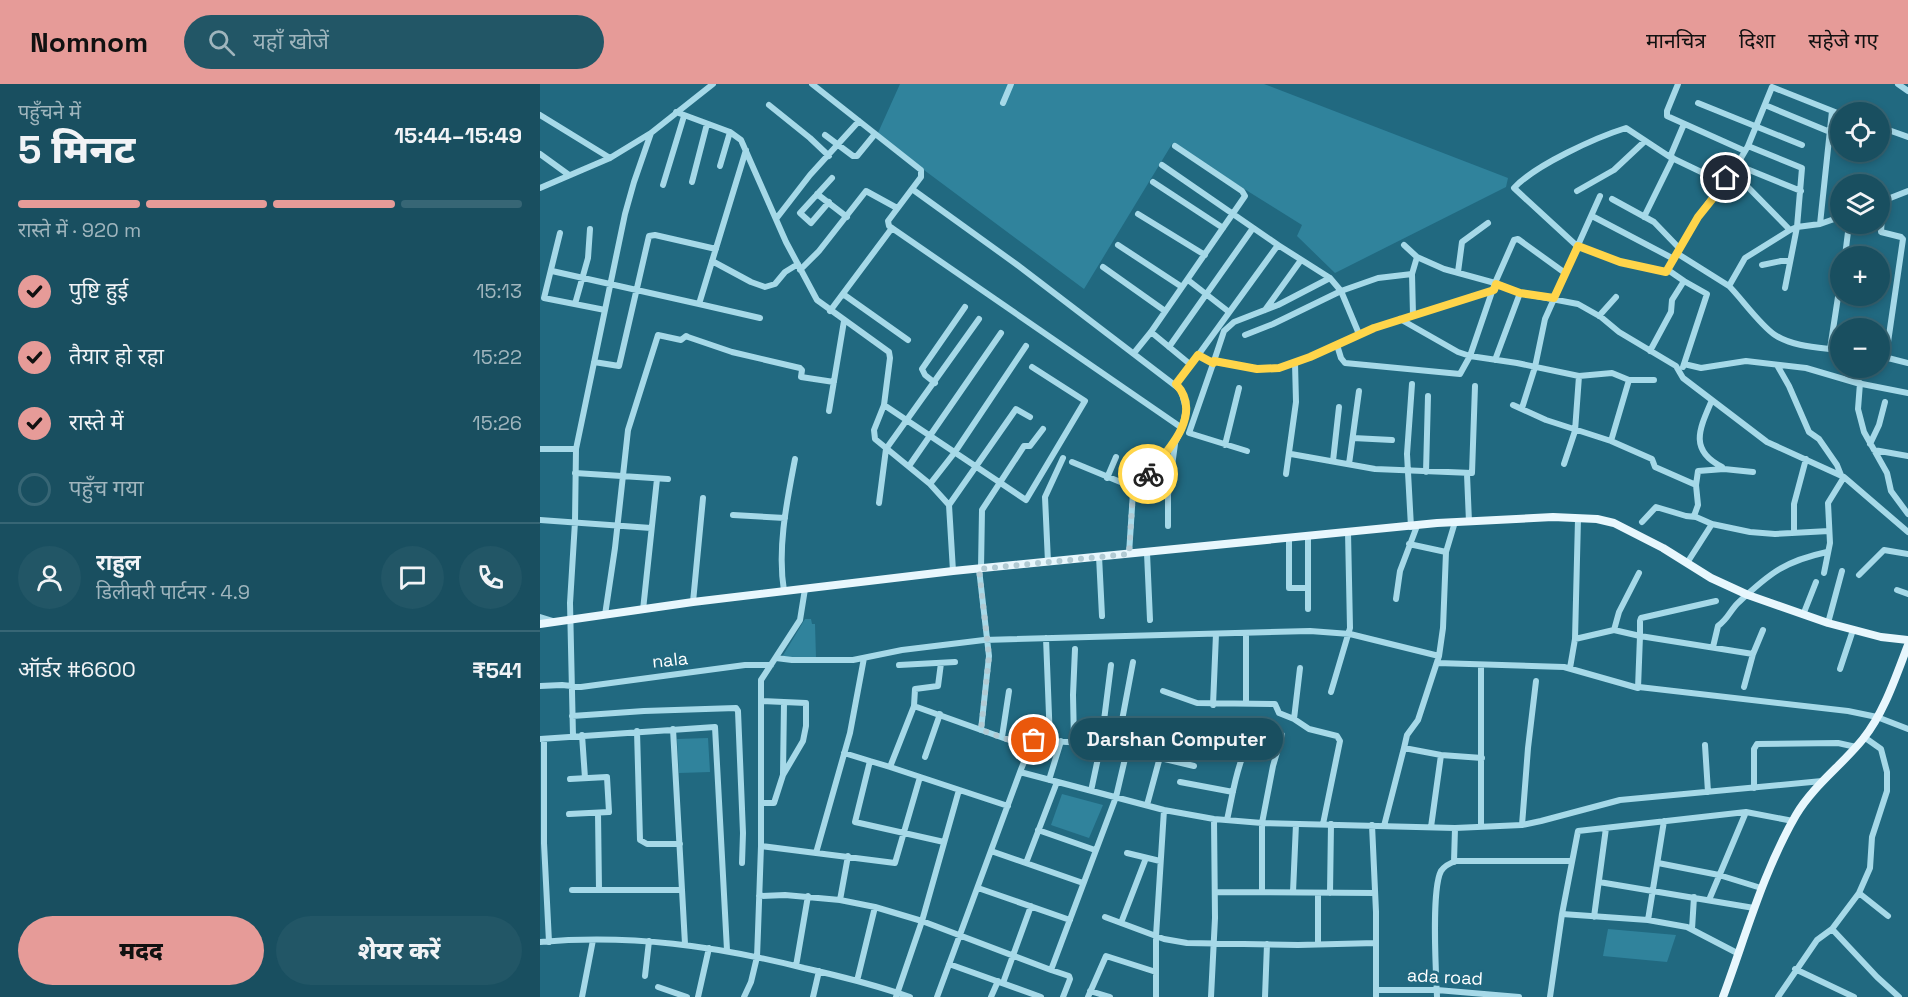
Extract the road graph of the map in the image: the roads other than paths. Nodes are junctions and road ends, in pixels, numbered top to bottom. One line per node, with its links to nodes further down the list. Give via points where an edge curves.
1 (713, 84): 13 (street)
2 (812, 84): 16 (street)
3 (1011, 84): 8 (street)
4 (1678, 84): 18 (street, via 1666,114)
5 (1898, 84): 7 (street)
6 (1772, 86): 11 (street); 12 (street)
7 (1908, 91)
8 (1003, 103)
9 (1698, 103): 19 (street)
10 (769, 105): 34 (street)
11 (1765, 105): 19 (street); 22 (street)
12 (1830, 110)
13 (676, 112): 15 (street); 23 (street)
14 (540, 115): 35 (street)
15 (684, 116): 17 (street); 45 (street)
16 (859, 121): 24 (street); 28 (street)
17 (707, 124): 21 (street); 42 (street)
18 (1684, 124): 31 (street); 36 (street)
19 (1756, 126): 29 (street); 31 (street)
20 (1890, 131): 26 (street)
21 (730, 132): 32 (street); 38 (street)
22 (1830, 132): 65 (street)
23 (651, 133): 35 (street); 97 (street, via 633,182)
24 (875, 134): 28 (street, via 859,156); 47 (street, via 921,170)
25 (825, 135): 28 (street)
26 (1908, 137)
27 (1645, 141): 36 (street); 49 (street, via 1614,170); 77 (street, via 1629,128 1622,129 1550,162 1514,187)
28 (839, 145): 34 (street)
29 (1802, 145)
30 (1175, 146): 57 (street, via 1245,193)
31 (1746, 148): 39 (street); 48 (street, via 1802,168)
32 (746, 149): 62 (street); 78 (street)
33 (540, 154): 40 (street)
34 (829, 156): 62 (street)
35 (610, 158): 40 (street)
36 (1672, 158): 44 (street); 61 (street)
37 (1162, 165): 57 (street)
38 (720, 166)
39 (1736, 168): 44 (street); 48 (street); 71 (street, via 1736,175)
40 (569, 175): 46 (street)
41 (831, 178): 51 (street)
42 (692, 182)
43 (1153, 182): 68 (street)
44 (1722, 184): 79 (street)
45 (663, 185)
46 (540, 188)
47 (912, 189): 56 (street); 133 (street)
48 (1801, 190): 66 (street)
49 (1577, 191)
50 (1908, 191): 53 (street)
51 (818, 194): 55 (street); 55 (street, via 800,212 808,222)
52 (1600, 196): 59 (street)
53 (1890, 198)
54 (1612, 199): 61 (street)
55 (829, 202): 60 (street)
56 (897, 208): 60 (street, via 866,191); 67 (street, via 888,221)
57 (1233, 213): 68 (street); 69 (street)
58 (1138, 214): 80 (street)
59 (1592, 216): 77 (street); 79 (street)
60 (847, 217): 86 (street, via 819,251)
61 (1644, 217): 79 (street, via 1658,225)
62 (776, 219): 86 (street)
63 (1830, 221): 65 (street)
64 (1488, 223): 90 (street, via 1462,242)
65 (1821, 224): 66 (street)
66 (1797, 227): 71 (street); 84 (street)
67 (892, 228): 106 (street); 171 (street)
68 (1222, 228): 80 (street)
69 (1253, 228): 75 (street); 104 (street)
70 (590, 229): 93 (street)
71 (1790, 230): 98 (street, via 1746,258)
72 (560, 233): 89 (street)
73 (1889, 234): 140 (street, via 1903,239 1886,356)
74 (1118, 245): 99 (street)
75 (1278, 245): 82 (street); 116 (street)
76 (1404, 245): 81 (street)
77 (1578, 246): 88 (street, via 1620,262); 91 (street)
78 (716, 249): 83 (street); 102 (street, via 651,235)
79 (1677, 254): 88 (street); 98 (street)
80 (1204, 255): 95 (street)
81 (1417, 257): 90 (street); 92 (street)
82 (1301, 260): 94 (street); 113 (street)
83 (712, 261): 86 (street, via 765,287); 110 (street)
84 (1790, 261): 85 (street); 101 (street)
85 (1762, 266)
86 (799, 267): 114 (street, via 817,300)
87 (1103, 267): 115 (street)
88 (1668, 270): 96 (street)
89 (552, 271): 93 (street); 109 (street, via 544,298)
90 (1458, 272): 100 (street)
91 (1566, 273): 100 (street, via 1516,239); 108 (street)
92 (1412, 274): 103 (street, via 1378,278); 117 (street)
93 (584, 278): 97 (street); 109 (street)
94 (1330, 278): 103 (street); 113 (street)
95 (1188, 280): 99 (street); 104 (street)
96 (1683, 281): 132 (street); 141 (street, via 1707,294)
97 (611, 284): 102 (street); 112 (street)
98 (1729, 286): 131 (street, via 1775,335 1800,345)
99 (1182, 287): 115 (street)
100 (1495, 287): 105 (street); 117 (street); 135 (street)
101 (1785, 288)
102 (637, 290): 110 (street); 137 (street, via 619,366)
103 (1341, 291): 125 (street); 126 (street)
104 (1207, 293): 116 (street); 130 (street)
105 (1520, 293): 108 (street); 136 (street)
106 (843, 294): 114 (street); 127 (street)
107 (1616, 297): 118 (street)
108 (1554, 298): 118 (street, via 1578,304); 145 (street, via 1545,319)
109 (575, 304): 112 (street)
110 (699, 304): 119 (street)
111 (965, 307): 152 (street, via 922,369)
112 (605, 310): 137 (street)
113 (1265, 310): 138 (street, via 1228,327)
114 (830, 311): 122 (street)
115 (1165, 311): 123 (street)
116 (1229, 312): 134 (street)
117 (1413, 315): 121 (street)
118 (1599, 316): 132 (street)
119 (760, 318)
120 (979, 319): 152 (street)
121 (1400, 319): 125 (street); 135 (street)
122 (844, 321): 151 (street); 163 (street, via 889,352)
123 (1151, 332): 130 (street); 133 (street)
124 (1001, 333): 173 (street)
125 (1359, 334): 128 (street)
126 (1245, 335)
127 (908, 340)
128 (1337, 345): 135 (street, via 1345,363 1462,374); 139 (street)
129 (1026, 346): 184 (street)
130 (1169, 347): 142 (street)
131 (1830, 349)
132 (1650, 351): 146 (street)
133 (1134, 353): 154 (street)
134 (1198, 355): 138 (street); 142 (street)
135 (1470, 356): 136 (street)
136 (1496, 360): 145 (street)
137 (594, 362): 181 (street)
138 (1213, 362): 139 (street, via 1257,369); 178 (street, via 1189,433)
139 (1295, 363): 185 (street)
140 (1908, 363)
141 (1684, 364): 143 (street, via 1701,368 1746,362); 146 (street)
142 (1191, 365): 154 (street)
143 (1777, 365): 153 (street, via 1814,369); 205 (street, via 1809,432 1820,440)
144 (1032, 367): 209 (street, via 1085,403 1027,499)
145 (1535, 367): 147 (street); 166 (street)
146 (1681, 373): 161 (street)
147 (1579, 376): 149 (street, via 1612,373); 172 (street)
148 (1858, 378): 153 (street)
149 (1629, 380): 150 (street); 176 (street)
150 (1654, 380)
151 (834, 382): 167 (street); 204 (street, via 801,377 800,368 688,337 658,335 631,419)
152 (935, 383): 169 (street)
153 (1858, 383): 159 (street); 179 (street, via 1863,432)
154 (1176, 384): 171 (street, via 1186,409)
155 (1412, 384): 198 (street)
156 (1475, 386): 203 (street, via 1473,471)
157 (1239, 388): 178 (street)
158 (1359, 391): 174 (street)
159 (1908, 393)
160 (1428, 396): 200 (street)
161 (1712, 400): 190 (street, via 1767,442); 197 (street, via 1702,423 1700,444 1707,459)
162 (1885, 402): 179 (street)
163 (884, 405): 169 (street); 182 (street, via 874,435)
164 (1513, 405): 166 (street)
165 (1339, 407): 191 (street)
166 (1522, 408): 172 (street)
167 (829, 411)
168 (1030, 417): 196 (street, via 1016,409)
169 (908, 421): 173 (street); 182 (street)
170 (1043, 429): 209 (street, via 1030,446 1024,446)
171 (1182, 429): 177 (street)
172 (1575, 431): 176 (street); 194 (street)
173 (930, 436): 184 (street); 195 (street)
174 (1353, 438): 175 (street); 193 (street)
175 (1392, 440)
176 (1611, 441): 211 (street)
177 (1175, 443): 212 (street); 228 (street)
178 (1225, 445): 183 (street)
179 (1872, 447): 186 (street); 216 (street, via 1887,473 1891,491)
180 (540, 449): 181 (street)
181 (576, 449): 199 (street)
182 (886, 449): 195 (street); 214 (street)
183 (1247, 451)
184 (955, 452): 196 (street); 210 (street)
185 (1291, 454): 191 (street); 202 (street)
186 (1908, 456)
187 (1116, 457): 206 (street)
188 (1063, 458): 244 (street, via 1045,497)
189 (795, 459): 219 (street)
190 (1806, 459): 205 (street); 234 (street, via 1794,504)
191 (1333, 461): 193 (street)
192 (1072, 462): 206 (street)
193 (1349, 464): 198 (street)
194 (1564, 464)
195 (909, 466): 210 (street)
196 (976, 466): 209 (street); 215 (street)
197 (1724, 469): 201 (street); 211 (street, via 1700,470)
198 (1407, 471): 200 (street); 229 (street)
199 (575, 472): 204 (street); 222 (street)
200 (1426, 472): 203 (street)
201 (1753, 472)
202 (1286, 474)
203 (1467, 474): 224 (street)
204 (622, 476): 207 (street); 226 (street)
205 (1842, 476): 231 (street, via 1828,503); 233 (street)
206 (1107, 478): 212 (street)
207 (657, 479): 208 (street); 230 (street)
208 (668, 479)
209 (1000, 483): 246 (street, via 981,515)
210 (930, 484): 215 (street)
211 (1696, 485): 218 (street, via 1698,505)
212 (1135, 488): 241 (street)
213 (703, 498): 261 (street)
214 (879, 503)
215 (949, 505): 247 (street)
216 (1908, 514)
217 (733, 515): 219 (street)
218 (1694, 516): 225 (street, via 1654,507); 227 (street)
219 (785, 518): 256 (street)
220 (1578, 519): 224 (main road); 245 (main road, via 1614,523); 281 (street)
221 (540, 520): 222 (street)
222 (575, 522): 226 (street); 268 (street)
223 (1455, 522): 224 (main road); 229 (main road); 238 (street)
224 (1469, 522)
225 (1642, 522)
226 (618, 524): 230 (street); 264 (street)
227 (1712, 524): 234 (street, via 1750,532); 245 (street)
228 (1168, 526)
229 (1414, 526): 232 (main road); 237 (street)
230 (651, 528): 263 (street)
231 (1829, 531): 234 (street); 239 (street)
232 (1348, 532): 235 (main road); 279 (street)
233 (1908, 532)
234 (1794, 533)
235 (1308, 535): 236 (main road); 253 (street)
236 (1289, 537): 240 (main road); 253 (street, via 1289,588)
237 (1409, 544): 238 (street); 259 (street)
238 (1446, 552): 288 (street)
239 (1827, 552): 250 (street); 258 (street, via 1781,567)
240 (1147, 553): 241 (main road); 269 (street)
241 (1129, 554): 243 (main road)
242 (1908, 554): 251 (street, via 1884,550)
243 (1099, 556): 244 (main road); 266 (street)
244 (1048, 562): 246 (main road)
245 (1687, 563): 258 (main road)
246 (980, 569): 247 (main road); 282 (street)
247 (953, 571): 254 (main road)
248 (1842, 571): 271 (street)
249 (1639, 573): 273 (street)
250 (1824, 573)
251 (1859, 575)
252 (1816, 582): 265 (street)
253 (1307, 588): 262 (street)
254 (805, 589): 256 (main road); 290 (street, via 800,620)
255 (1897, 590): 257 (street)
256 (784, 591): 261 (main road)
257 (1908, 594)
258 (1748, 595): 265 (main road); 285 (street, via 1718,626)
259 (1396, 599)
260 (1716, 601): 278 (street, via 1641,618)
261 (693, 602): 263 (main road)
262 (1308, 609)
263 (643, 610): 264 (main road)
264 (605, 615): 268 (main road)
265 (1803, 615): 271 (main road)
266 (1102, 616)
267 (540, 617): 270 (street)
268 (570, 619): 270 (main road); 304 (street)
269 (1150, 620)
270 (553, 621): 272 (main road)
271 (1828, 623): 275 (main road)
272 (540, 624)
273 (1614, 630): 278 (street); 281 (street)
274 (1762, 630): 287 (street)
275 (1853, 630): 283 (main road); 300 (street)
276 (1246, 633): 277 (street, nala); 279 (street, nala, via 1310,631); 311 (street)
277 (1216, 634): 280 (street, nala); 312 (street)
278 (1640, 636): 285 (street); 302 (street)
279 (1349, 637): 288 (street, nala); 308 (street)
280 (1046, 638): 282 (street, nala); 331 (street)
281 (1575, 639): 295 (street)
282 (986, 640): 289 (street, nala); 322 (street, via 988,670)
283 (1908, 640)
284 (1908, 645): 316 (main road)
285 (1713, 647): 287 (street)
286 (1075, 649): 333 (street)
287 (1754, 654): 305 (street)
288 (1439, 656): 294 (street)
289 (864, 658): 290 (street, nala); 341 (street)
290 (773, 662): 304 (street, nala); 309 (street, via 761,680)
291 (955, 662): 293 (street)
292 (1133, 662): 337 (street)
293 (941, 663): 296 (street); 313 (street, via 939,685 916,688)
294 (1437, 663): 298 (street); 339 (street)
295 (1571, 664): 298 (street); 302 (street, via 1621,684)
296 (899, 665)
297 (1111, 665): 334 (street)
298 (1481, 665): 345 (street)
299 (1300, 668): 318 (street)
300 (1840, 669)
301 (1536, 681): 382 (street)
302 (1639, 684): 316 (street)
303 (540, 686): 304 (street, nala)
304 (572, 687): 315 (street)
305 (1744, 687)
306 (1009, 691): 327 (street)
307 (1163, 691): 312 (street)
308 (1331, 692)
309 (761, 701): 310 (street); 366 (street)
310 (784, 703): 351 (street); 351 (street, via 806,703 806,726)
311 (1246, 703): 312 (street); 318 (street, via 1275,704 1279,713)
312 (1214, 705)
313 (914, 706): 314 (street); 348 (street)
314 (940, 714): 322 (street); 343 (street)
315 (572, 716): 326 (street); 402 (street, via 736,708)
316 (1877, 717): 321 (street); 328 (main road)
317 (1257, 719): 362 (street)
318 (1294, 719): 379 (street, via 1309,729 1340,739)
319 (1037, 726): 330 (street)
320 (673, 729): 323 (street); 391 (street); 452 (street, via 715,727)
321 (1908, 729)
322 (981, 730): 327 (street)
323 (637, 731): 324 (street); 391 (street, via 641,842)
324 (582, 735): 326 (street); 353 (street)
325 (1282, 735): 377 (street)
326 (573, 736): 329 (street)
327 (1002, 737): 336 (street)
328 (1864, 737): 338 (main road); 421 (street, via 1881,748 1887,791 1872,837 1869,868)
329 (542, 739): 349 (street)
330 (1034, 740): 331 (street); 336 (street)
331 (1050, 741): 332 (street)
332 (1061, 741): 333 (street); 355 (street)
333 (1074, 742): 334 (street)
334 (1101, 744): 337 (street); 361 (street)
335 (1705, 745): 363 (street)
336 (1029, 747): 350 (street)
337 (1117, 747): 340 (street)
338 (1856, 747): 358 (main road); 359 (street, via 1838,743 1757,744)
339 (1404, 748): 342 (street); 381 (street)
340 (1127, 750): 344 (street); 364 (street)
341 (844, 753): 346 (street); 395 (street)
342 (1442, 755): 345 (street); 384 (street)
343 (925, 757)
344 (1160, 757): 347 (street); 367 (street)
345 (1482, 758): 383 (street)
346 (870, 761): 348 (street); 388 (street, via 855,822)
347 (1194, 766)
348 (890, 767): 352 (street)
349 (542, 769): 365 (street)
350 (1020, 772): 355 (street); 368 (street)
351 (783, 775): 366 (street, via 774,803)
352 (920, 777): 360 (street); 388 (street)
353 (585, 778): 354 (street); 371 (street, via 608,777 609,812)
354 (570, 779)
355 (1049, 780): 356 (street)
356 (1057, 782): 361 (street); 387 (street)
357 (1180, 782): 362 (street)
358 (1822, 782): 359 (street); 376 (main road)
359 (1754, 788): 363 (street)
360 (959, 790): 368 (street); 389 (street)
361 (1091, 791): 364 (street)
362 (1233, 792): 374 (street)
363 (1708, 792): 382 (street, via 1620,800)
364 (1116, 797): 367 (street); 393 (street)
365 (542, 800): 390 (street)
366 (761, 803): 392 (street)
367 (1147, 805): 369 (street)
368 (1008, 806): 394 (street)
369 (1164, 810): 373 (street); 399 (street)
370 (1746, 812): 375 (street); 376 (street); 405 (street)
371 (598, 813): 372 (street); 412 (street)
372 (569, 814)
373 (1214, 819): 374 (street); 415 (street)
374 (1227, 820): 377 (street)
375 (1664, 821): 386 (street); 404 (street)
376 (1793, 821): 410 (main road)
377 (1262, 823): 378 (street); 416 (street)
378 (1296, 824): 379 (street); 417 (street)
379 (1327, 824): 380 (street); 419 (street)
380 (1372, 825): 381 (street); 420 (street)
381 (1384, 825): 384 (street)
382 (1522, 825): 383 (street)
383 (1480, 827): 385 (street)
384 (1431, 828): 385 (street)
385 (1455, 828): 401 (street)
386 (1606, 828): 400 (street, via 1578,831); 406 (street)
387 (1038, 830): 393 (street); 403 (street)
388 (904, 835): 389 (street); 397 (street, via 895,863)
389 (944, 842): 436 (street)
390 (542, 843): 408 (street)
391 (680, 844): 413 (street)
392 (760, 846): 395 (street); 422 (street)
393 (1095, 850): 407 (street)
394 (991, 851): 403 (street); 409 (street)
395 (816, 853): 397 (street)
396 (1127, 853): 398 (street)
397 (848, 856): 425 (street)
398 (1146, 858): 399 (street); 437 (street)
399 (1160, 861): 441 (street)
400 (1571, 861): 401 (street); 430 (street)
401 (1454, 862): 467 (street, via 1442,871 1438,883)
402 (742, 863)
403 (1026, 863): 407 (street)
404 (1659, 863): 405 (street); 414 (street)
405 (1719, 875): 410 (street); 426 (street)
406 (1599, 882): 414 (street); 431 (street)
407 (1083, 883): 434 (street)
408 (543, 888): 445 (street)
409 (978, 888): 427 (street); 440 (street)
410 (1761, 888): 429 (main road)
411 (572, 890): 412 (street)
412 (599, 890): 413 (street)
413 (682, 890): 448 (street)
414 (1654, 891): 424 (street); 435 (street)
415 (1215, 892): 416 (street); 446 (street)
416 (1262, 892): 417 (street)
417 (1293, 892): 418 (street)
418 (1318, 892): 419 (street); 450 (street)
419 (1330, 893): 420 (street)
420 (1375, 893): 447 (street)
421 (1859, 893): 432 (street); 439 (street)
422 (759, 896): 423 (street); 455 (street)
423 (808, 896): 425 (street); 457 (street)
424 (1694, 897): 426 (street); 438 (street)
425 (840, 900): 428 (street)
426 (1709, 900): 429 (street)
427 (1031, 906): 434 (street); 454 (street)
428 (875, 907): 436 (street); 463 (street)
429 (1754, 908): 453 (main road)
430 (1562, 914): 431 (street); 486 (street)
431 (1594, 916): 435 (street)
432 (1888, 916)
433 (1105, 917): 437 (street)
434 (1070, 920): 459 (street)
435 (1648, 920): 438 (street)
436 (922, 921): 440 (street); 469 (street)
437 (1121, 923): 441 (street)
438 (1692, 928): 453 (street)
439 (1832, 929): 458 (street, via 1817,940); 490 (street)
440 (960, 935): 454 (street); 456 (street)
441 (1156, 936): 446 (street, via 1187,943); 461 (street)
442 (593, 940): 443 (street); 445 (street); 471 (street)
443 (649, 941): 448 (street); 462 (street)
444 (540, 942): 445 (street)
445 (549, 942)
446 (1213, 943): 449 (street); 483 (street)
447 (1376, 943): 450 (street); 466 (street)
448 (685, 944): 451 (street)
449 (1267, 944): 450 (street); 484 (street)
450 (1318, 944)
451 (709, 948): 452 (street); 473 (street)
452 (727, 951): 455 (street)
453 (1739, 954): 487 (main road)
454 (1013, 955): 459 (street); 464 (street)
455 (757, 957): 457 (street); 474 (street)
456 (949, 964): 464 (street); 477 (street)
457 (796, 966): 460 (street)
458 (1795, 969): 488 (street); 489 (street)
459 (1051, 970): 480 (street, via 1070,978)
460 (819, 971): 463 (street); 475 (street)
461 (1156, 972): 468 (street, via 1106,956); 482 (street)
462 (645, 976)
463 (857, 981): 469 (street)
464 (1001, 982): 478 (street); 479 (street)
465 (658, 987): 472 (street)
466 (1376, 993): 467 (street, ada road)
467 (1437, 993): 470 (street, ada road)
468 (1089, 994): 481 (street)
469 (897, 995): 476 (street)
470 (1491, 996): 485 (street, ada road)
471 (582, 997)
472 (687, 997)
473 (698, 997)
474 (744, 997)
475 (813, 997)
476 (910, 997)
477 (937, 997)
478 (992, 997)
479 (1041, 997)
480 (1063, 997)
481 (1110, 997)
482 (1156, 997)
483 (1211, 997)
484 (1265, 997)
485 (1519, 997)
486 (1550, 997)
487 (1723, 997)
488 (1778, 997)
489 (1854, 997)
490 (1899, 997)

